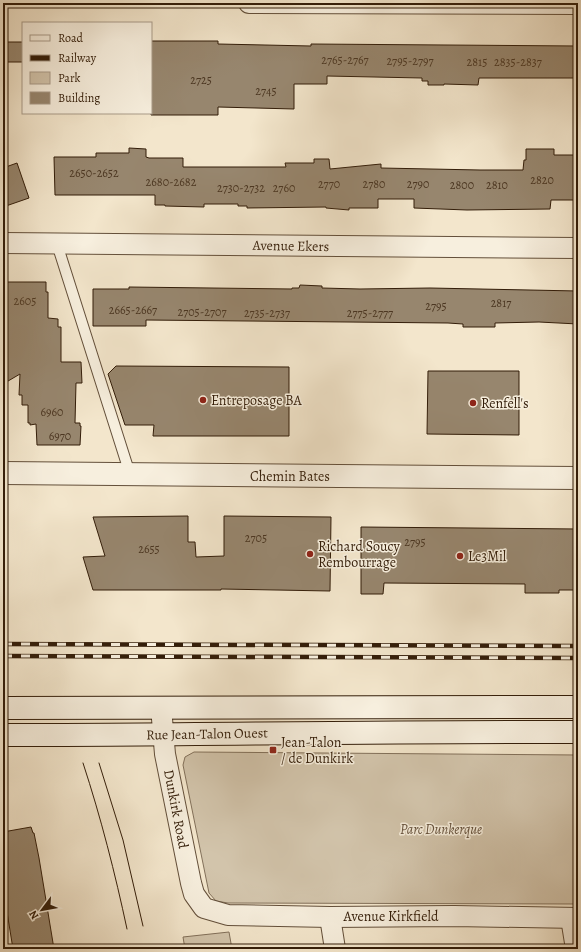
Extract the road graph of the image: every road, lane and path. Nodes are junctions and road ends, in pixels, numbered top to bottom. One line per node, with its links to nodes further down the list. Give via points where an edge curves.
1 (250, 3): 2 (street)
2 (578, 4)
3 (3, 243): 4 (street, Avenue Ekers)
4 (57, 244): 5 (street, Avenue Ekers); 7 (lane)
5 (578, 248)
6 (5, 469): 7 (main road, Chemin Bates)
7 (130, 474): 8 (main road, Chemin Bates)
8 (578, 478)
9 (162, 706): 10 (main road, Rue Jean-Talon Ouest); 11 (main road, Rue Jean-Talon Ouest); 14 (street, Dunkirk Road)
10 (578, 707)
11 (3, 708)
12 (578, 732): 14 (main road, Rue Jean-Talon Ouest)
13 (3, 735): 14 (main road, Rue Jean-Talon Ouest)
14 (163, 735): 15 (street, Dunkirk Road, via 190,883)
15 (204, 908): 16 (street, Avenue Kirkfield, via 228,915)
16 (330, 917): 17 (street, Avenue Kirkfield); 18 (street)
17 (575, 918): 19 (street)
18 (335, 949)
19 (576, 949)

